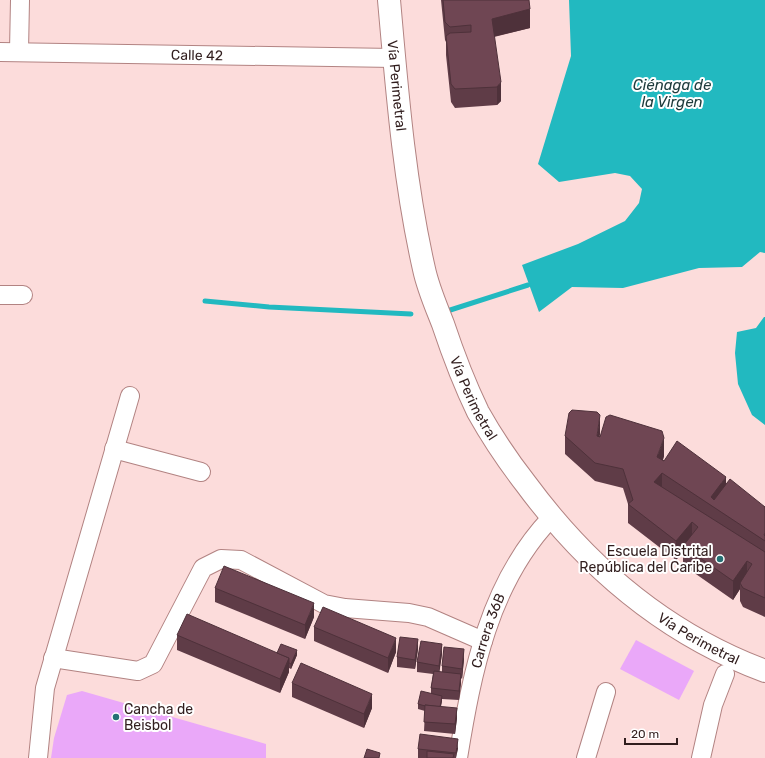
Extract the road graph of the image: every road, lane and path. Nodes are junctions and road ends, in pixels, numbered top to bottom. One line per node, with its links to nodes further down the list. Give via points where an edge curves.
1 (20, 0): 4 (street)
2 (389, 0): 5 (street, Vía Perimetral)
3 (0, 52): 4 (street, Calle 42)
4 (19, 52): 5 (street, Calle 42)
5 (394, 58): 11 (street, Vía Perimetral, via 405,159 425,271 453,356 479,413 504,454)
6 (0, 295): 7 (street)
7 (23, 295)
8 (130, 396): 9 (street)
9 (114, 449): 10 (street); 13 (street)
10 (201, 472)
11 (551, 518): 12 (street, Carrera 36B, via 511,572); 14 (street, Vía Perimetral, via 600,570 648,608 695,640 731,659)
12 (483, 641): 13 (street, via 428,617 324,604 241,560 221,559 203,568 153,664 138,671); 18 (street, Carrera 36B, via 468,698)
13 (53, 658): 17 (street, via 45,688)
14 (765, 671)
15 (725, 674): 20 (street, via 713,705)
16 (606, 692): 19 (street)
17 (38, 758)
18 (458, 758)
19 (586, 758)
20 (701, 758)

